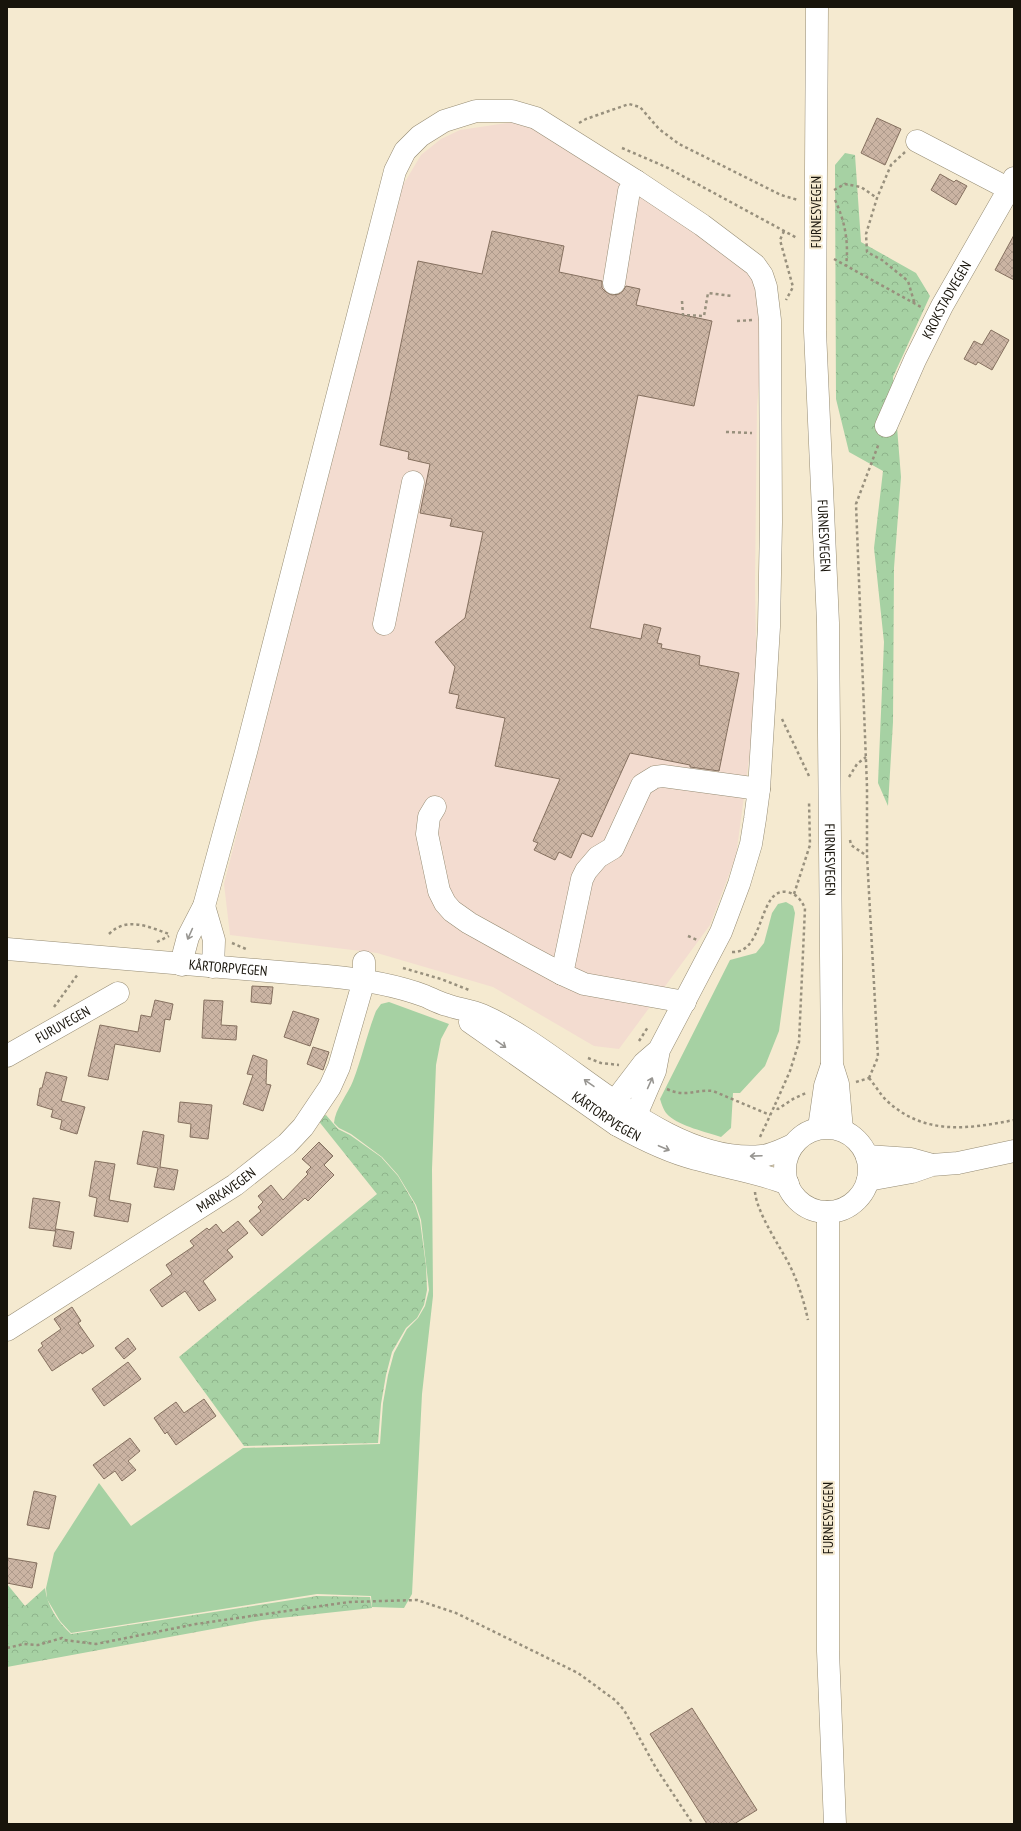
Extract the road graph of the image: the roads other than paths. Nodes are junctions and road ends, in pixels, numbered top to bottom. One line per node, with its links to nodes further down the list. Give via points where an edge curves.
1 (817, 7): 22 (main road, FURNESVEGEN, via 815,331 828,623)
2 (917, 141): 4 (main road)
3 (636, 180): 5 (main road, via 629,191); 9 (main road, via 744,255 762,275 766,287 770,316 771,522 768,634); 11 (main road, via 536,118 512,111 476,111 444,121 420,136 405,152 396,171 375,248)
4 (1012, 183): 6 (main road, KROKSTADVEGEN, via 937,315)
5 (614, 284)
6 (886, 426)
7 (413, 482): 8 (main road)
8 (384, 624)
9 (759, 789): 16 (main road, via 663,776 655,777 642,785 613,848 598,857 582,879); 18 (main road, via 749,851 737,891 714,947)
10 (435, 807): 16 (main road, via 429,817 427,834 439,891 445,903 469,923)
11 (204, 906): 13 (main road, one-way to 13, via 188,937); 14 (main road, via 214,940)
12 (7, 949): 13 (main road, KÅRTORPVEGEN)
13 (182, 965): 14 (main road, KÅRTORPVEGEN)
14 (213, 967): 15 (main road, KÅRTORPVEGEN)
15 (364, 971): 19 (main road, KÅRTORPVEGEN); 35 (main road, MARKAVEGEN, via 349,1038 339,1067 330,1087 303,1127 287,1144 235,1185)
16 (562, 974): 18 (main road, via 584,984)
17 (118, 992): 21 (main road, FURUVEGEN)
18 (685, 1002): 20 (main road)
19 (446, 1005): 23 (main road, KÅRTORPVEGEN, one-way to 19, via 513,1032 482,1015); 25 (main road, KÅRTORPVEGEN, one-way to 25)
20 (660, 1050): 23 (main road, via 644,1063); 24 (main road, one-way to 20, via 655,1071)
21 (7, 1056)
22 (832, 1065): 26 (main road, FURNESVEGEN, via 825,1086); 27 (main road, FURNESVEGEN, via 838,1084)
23 (615, 1101): 24 (main road, KÅRTORPVEGEN); 25 (main road)
24 (636, 1115): 25 (main road); 28 (main road, KÅRTORPVEGEN, one-way to 24, via 762,1156 724,1153 682,1140)
25 (617, 1125): 33 (main road, KÅRTORPVEGEN, one-way to 33, via 642,1139 695,1159 766,1176)
26 (819, 1128): 27 (main road); 28 (main road, via 800,1137)
27 (842, 1130): 30 (main road, via 857,1140)
28 (793, 1145): 33 (main road, via 785,1164)
29 (1014, 1151): 31 (main road, via 958,1163)
30 (867, 1156): 31 (main road, via 911,1160); 32 (main road)
31 (932, 1165): 32 (main road, via 912,1172)
32 (868, 1180): 34 (main road, via 854,1202 842,1209)
33 (788, 1184): 34 (main road, via 793,1194 808,1207)
34 (828, 1212): 36 (main road, FURNESVEGEN, via 828,1651)
35 (7, 1330)
36 (835, 1824)

